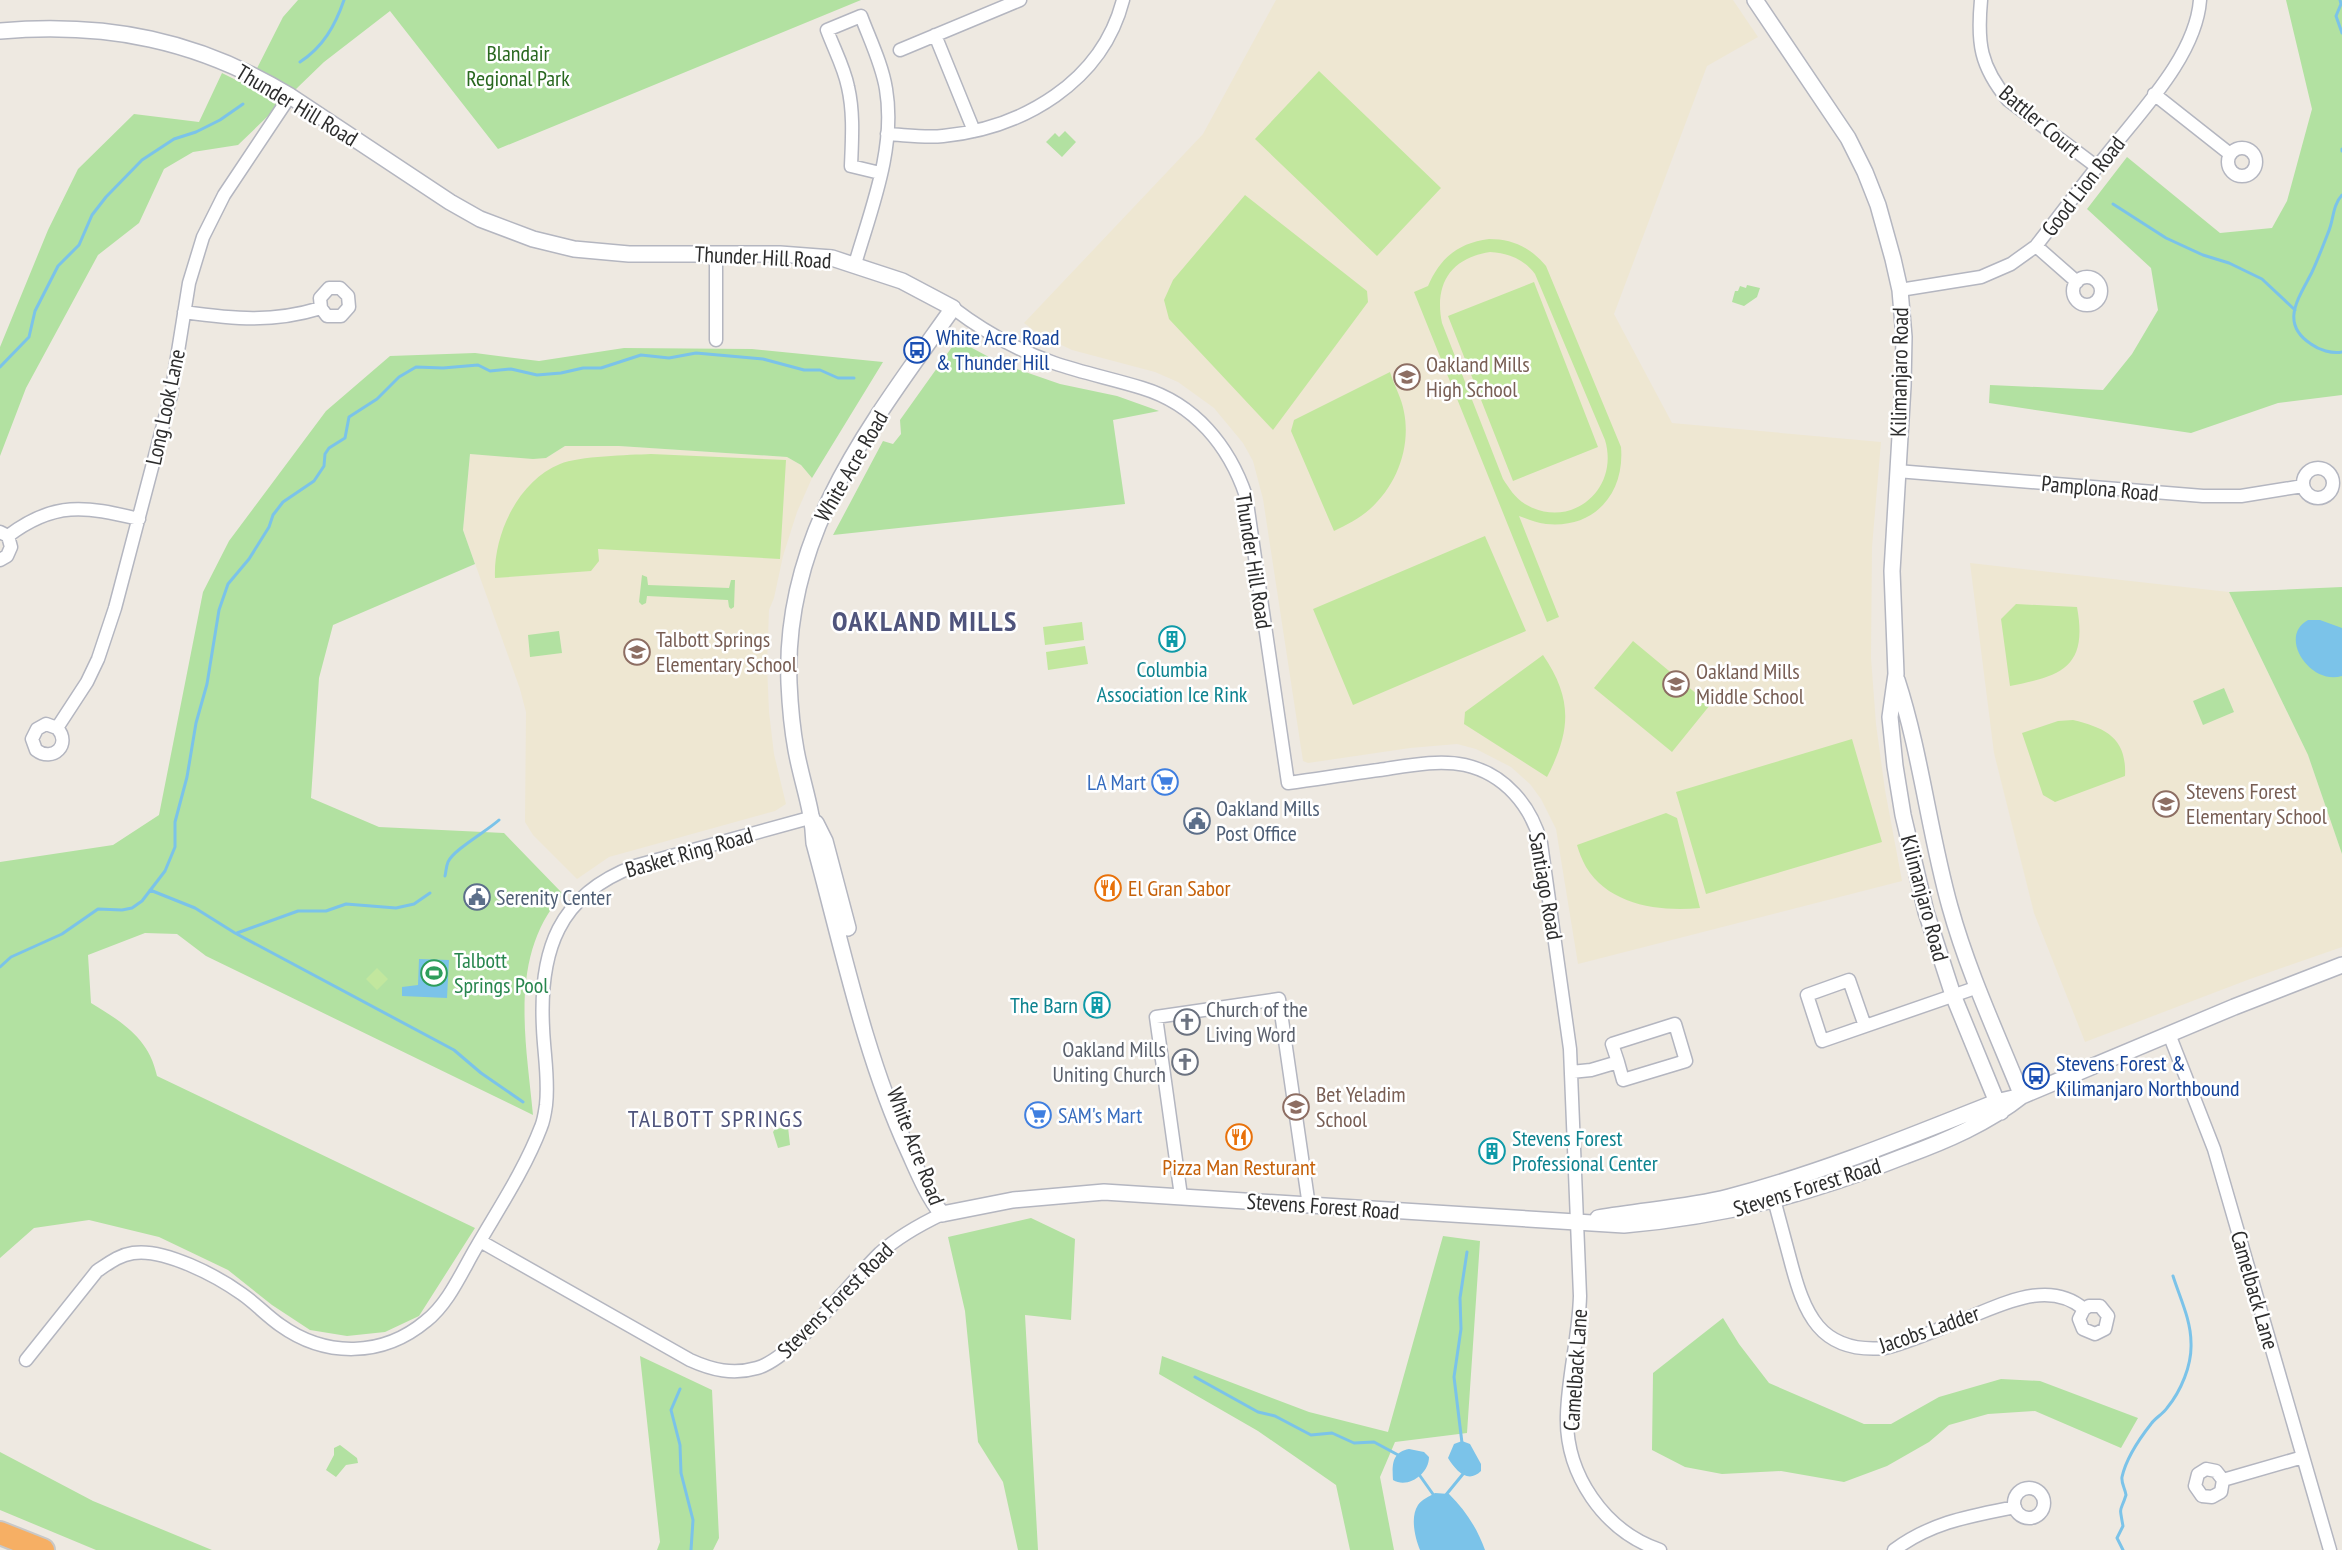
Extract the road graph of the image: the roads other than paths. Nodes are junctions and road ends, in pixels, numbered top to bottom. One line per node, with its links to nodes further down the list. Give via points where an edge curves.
1 (1020, 0): 7 (street)
2 (1123, 0): 11 (street, via 1095,59 1070,85 1028,111)
3 (1755, 0): 20 (street, Kilimanjaro Road, via 1848,138 1887,232)
4 (1981, 0): 14 (street, Battler Court, via 1979,44 1997,87 2008,100)
5 (2200, 0): 9 (street, Good Lion Road, via 2182,55)
6 (0, 31): 10 (street, Thunder Hill Road, via 74,28 158,39 214,57)
7 (935, 35): 8 (street); 11 (street)
8 (900, 50)
9 (2154, 94): 13 (street); 14 (street, Good Lion Road)
10 (290, 96): 17 (street, Thunder Hill Road, via 450,202 505,229 587,250); 23 (street, Long Look Lane, via 210,219 196,256)
11 (974, 131): 12 (street, via 941,136)
12 (888, 134): 15 (street); 15 (street, via 884,79 861,16 827,30 848,88 851,166)
13 (2230, 154)
14 (2097, 167): 16 (street, Good Lion Road)
15 (880, 173): 18 (street)
16 (2036, 246): 19 (street); 20 (street, Good Lion Road, via 1998,271 1981,277)
17 (716, 254): 18 (street, Thunder Hill Road, via 809,256); 24 (street)
18 (855, 264): 22 (street, Thunder Hill Road, via 902,281)
19 (2077, 282)
20 (1900, 290): 25 (street, Kilimanjaro Road, via 1904,337)
21 (321, 308): 23 (street, via 255,320)
22 (953, 308): 32 (street, Thunder Hill Road, via 1027,352 1172,400 1201,421 1228,454 1246,496); 33 (street, White Acre Road, via 847,464 804,558 789,639 789,683 796,749)
23 (184, 312): 27 (street, Long Look Lane, via 171,395)
24 (716, 340)
25 (1897, 471): 26 (street, Pamplona Road, via 2203,496 2241,496); 30 (street, Kilimanjaro Road, via 1892,571)
26 (2303, 486)
27 (139, 519): 28 (street, via 99,509 67,509 33,519); 31 (street, Long Look Lane, via 98,659)
28 (4, 534): 29 (street, via 11,547)
29 (0, 560)
30 (1896, 674): 35 (street, Kilimanjaro Road, via 1950,908); 36 (street, Kilimanjaro Road, via 1890,717 1903,815 1926,912)
31 (57, 728)
32 (1288, 783): 40 (street, Santiago Road, via 1450,763 1483,772 1515,794 1528,809 1541,843)
33 (813, 817): 47 (street, White Acre Road, via 825,841 894,1092 939,1196); 49 (street, Basket Ring Road, via 611,875 582,897 565,917 548,954 542,982 547,1086 543,1124)
34 (2342, 965): 38 (street, Stevens Forest Road)
35 (1978, 987): 36 (street); 41 (street, Kilimanjaro Road)
36 (1953, 995): 37 (street); 42 (street, Kilimanjaro Road)
37 (1865, 1026): 37 (street, via 1822,1041 1807,995 1849,980)
38 (2169, 1034): 41 (street, Stevens Forest Road); 52 (street, Camelback Lane, via 2211,1139)
39 (1618, 1062): 39 (street, via 1612,1044 1674,1024 1686,1060 1623,1080); 40 (street)
40 (1571, 1072): 48 (street, Santiago Road)
41 (2022, 1096): 42 (street, Stevens Forest Road)
42 (1998, 1107): 43 (street, Stevens Forest Road); 45 (street, Stevens Forest Road, via 1926,1148)
43 (1771, 1185): 45 (street, Jacobs Ladder); 48 (street, Stevens Forest Road, via 1682,1206)
44 (1181, 1196): 46 (street, Stevens Forest Road); 46 (street, via 1156,1017 1279,999); 47 (street, Stevens Forest Road, via 1076,1194 1013,1200)
45 (1775, 1201): 48 (street, Stevens Forest Road, via 1657,1222 1624,1225); 50 (street, Jacobs Ladder, via 1800,1299 1820,1329 1849,1346 1892,1346 2030,1296 2066,1298)
46 (1309, 1206): 48 (street, Stevens Forest Road)
47 (942, 1214): 49 (street, Stevens Forest Road, via 896,1239 772,1362 731,1372 690,1360)
48 (1577, 1221): 56 (street, Camelback Lane, via 1580,1306 1567,1415 1570,1450 1595,1503 1611,1521)
49 (480, 1241): 51 (street, via 438,1310 427,1321 396,1340 364,1350 337,1349 304,1340 220,1280 174,1259 135,1253 97,1271)
50 (2084, 1309)
51 (26, 1360)
52 (2303, 1457): 53 (street); 59 (street, Camelback Lane)
53 (2223, 1480)
54 (2015, 1507): 58 (street, via 1943,1523)
55 (0, 1533): 57 (highway)
56 (1652, 1549)
57 (43, 1550)
58 (1893, 1550)
59 (2330, 1550)

